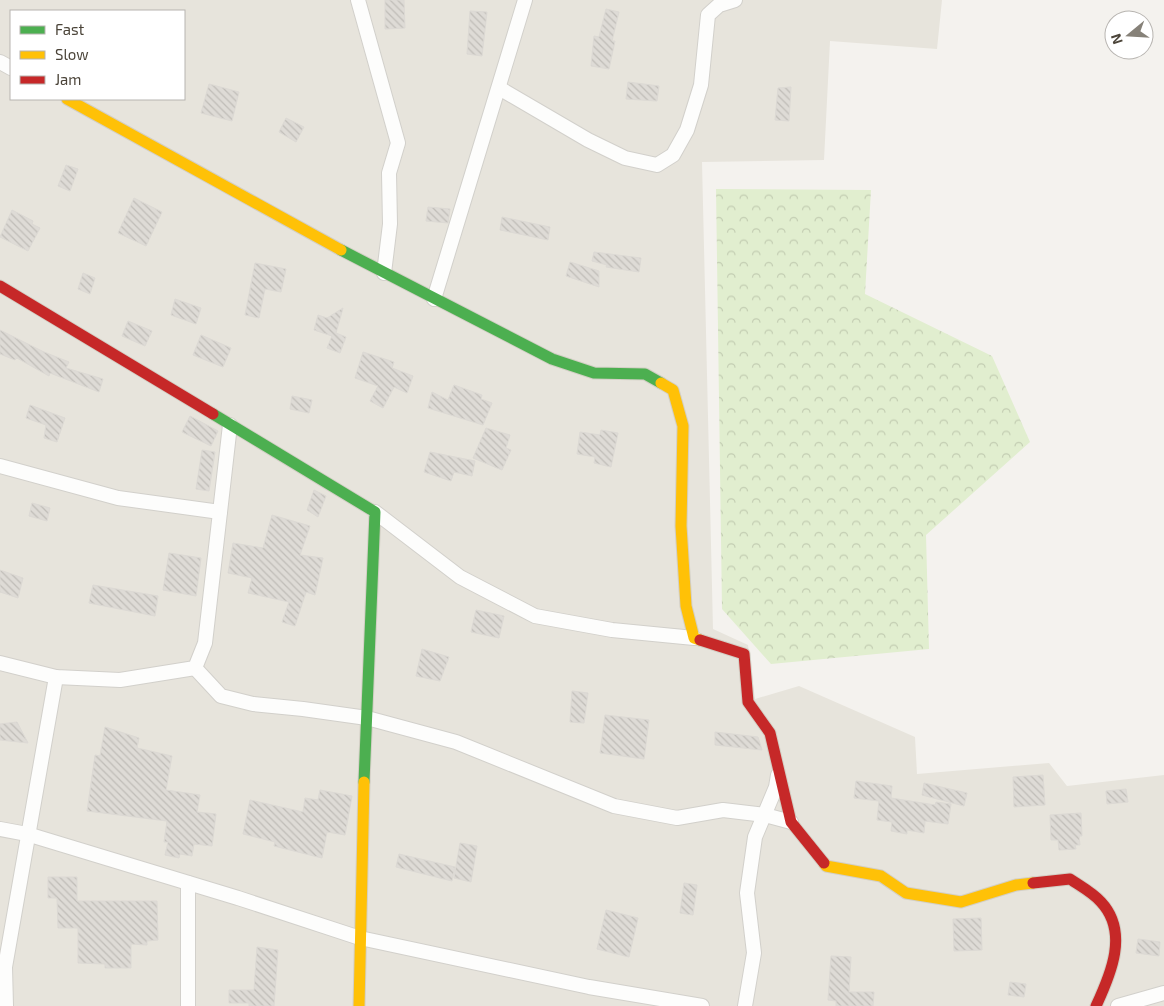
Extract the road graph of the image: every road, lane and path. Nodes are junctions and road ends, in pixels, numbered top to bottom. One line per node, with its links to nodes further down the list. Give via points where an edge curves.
1 (358, 0): 6 (street, via 398,143 389,173 390,224)
2 (525, 0): 4 (street)
3 (735, 0): 4 (street, via 719,5 708,15 701,85 687,130 673,155 657,165 625,158 596,144)
4 (499, 88): 8 (street)
5 (70, 100): 6 (street)
6 (384, 273): 8 (street)
7 (0, 286): 9 (street)
8 (434, 299): 13 (street, via 552,359 594,374 646,374 673,390 683,426 681,526 686,606)
9 (230, 425): 11 (street); 12 (street)
10 (0, 466): 11 (street, via 118,498)
11 (220, 512): 15 (street, via 205,643)
12 (375, 512): 13 (street, via 460,577 535,616 612,630); 17 (street)
13 (694, 638): 18 (street, via 744,654 748,702 770,733)
14 (0, 663): 16 (street)
15 (195, 668): 16 (street, via 120,680); 17 (street, via 221,696 253,704)
16 (56, 677): 22 (street)
17 (367, 718): 19 (street, via 456,742 614,806 677,818 723,810); 24 (street)
18 (779, 770): 19 (street, via 776,787); 20 (street)
19 (764, 815): 20 (street); 30 (street, via 756,837 747,893 754,953)
20 (791, 822): 31 (street, via 826,866 881,876 906,893 961,902 1016,885 1070,879 1104,904 1116,934 1114,968)
21 (0, 830): 22 (street)
22 (27, 834): 23 (street); 26 (street, via 5,967)
23 (188, 883): 24 (street); 27 (street)
24 (360, 938): 28 (street); 29 (street, via 589,987)
25 (1164, 993): 32 (street)
26 (6, 1006)
27 (188, 1006)
28 (359, 1006)
29 (702, 1006)
30 (745, 1006)
31 (1096, 1006)
32 (1118, 1006)

